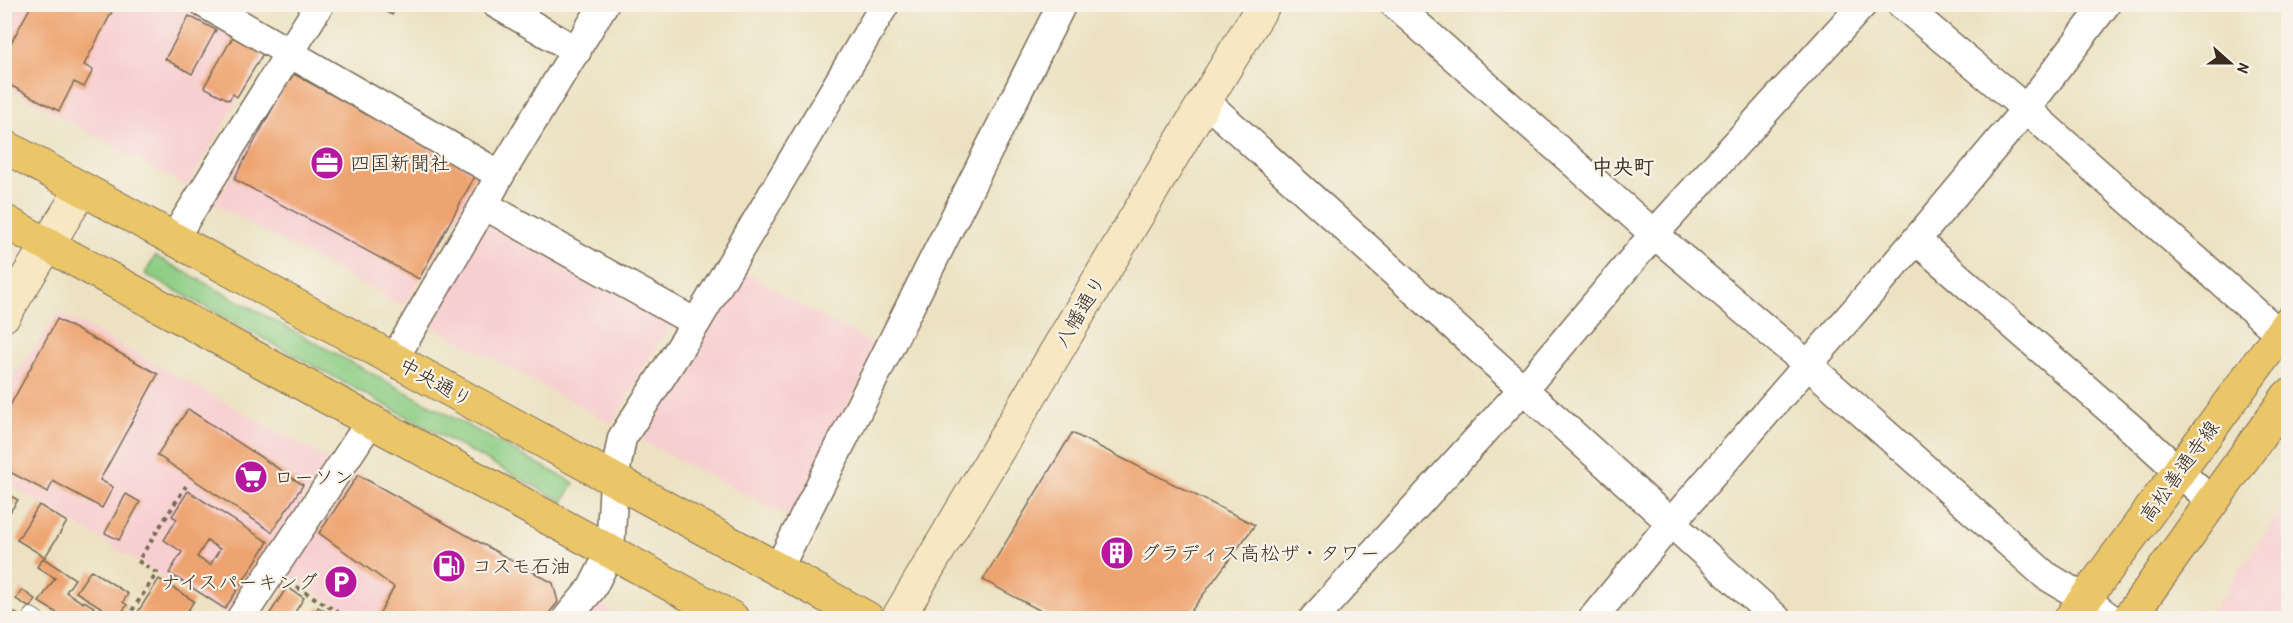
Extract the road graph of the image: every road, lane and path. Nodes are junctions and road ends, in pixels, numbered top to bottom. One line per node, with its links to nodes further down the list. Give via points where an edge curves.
1 (205, 4): 13 (street)
2 (320, 4): 13 (street)
3 (496, 4): 12 (street)
4 (604, 4): 12 (street)
5 (885, 4): 26 (street)
6 (1062, 4): 39 (street)
7 (1264, 4): 14 (street, 八幡通り)
8 (1394, 4): 21 (street)
9 (1863, 4): 21 (street)
10 (1901, 4): 15 (street)
11 (2106, 4): 15 (street)
12 (578, 51): 17 (street)
13 (290, 52): 17 (street); 22 (street)
14 (1205, 101): 30 (street); 48 (street, 八幡通り)
15 (2025, 109): 23 (street); 27 (street)
16 (4, 146): 18 (main road, 中央通り)
17 (500, 175): 19 (street)
18 (82, 189): 22 (main road, 中央通り); 24 (street)
19 (484, 205): 26 (street); 28 (street)
20 (4, 221): 24 (main road)
21 (1654, 234): 29 (street); 30 (street)
22 (174, 238): 28 (main road, 中央通り)
23 (1916, 240): 29 (street); 33 (street)
24 (48, 244): 25 (street); 32 (main road)
25 (4, 315)
26 (696, 323): 34 (street, via 622,438)
27 (2286, 333): 33 (main road, 高松善通寺線)
28 (394, 359): 34 (main road, 中央通り)
29 (1807, 364): 37 (street); 41 (street)
30 (1522, 388): 37 (street); 49 (street)
31 (2289, 396): 36 (main road)
32 (370, 422): 38 (main road); 40 (street)
33 (2179, 472): 36 (street); 41 (main road, 高松善通寺線)
34 (614, 480): 38 (street); 39 (main road, 中央通り)
35 (186, 486): 42 (path, via 138,561 157,573)
36 (2212, 502): 52 (main road)
37 (1670, 524): 50 (street); 51 (street)
38 (610, 552): 45 (street, via 592,588); 46 (main road)
39 (778, 569): 47 (main road, 中央通り)
40 (272, 570): 43 (street); 44 (path)
41 (2088, 612)
42 (127, 618)
43 (241, 618)
44 (347, 618)
45 (567, 618)
46 (732, 618)
47 (867, 618)
48 (898, 618)
49 (1314, 618)
50 (1593, 618)
51 (1776, 618)
52 (2129, 618)

